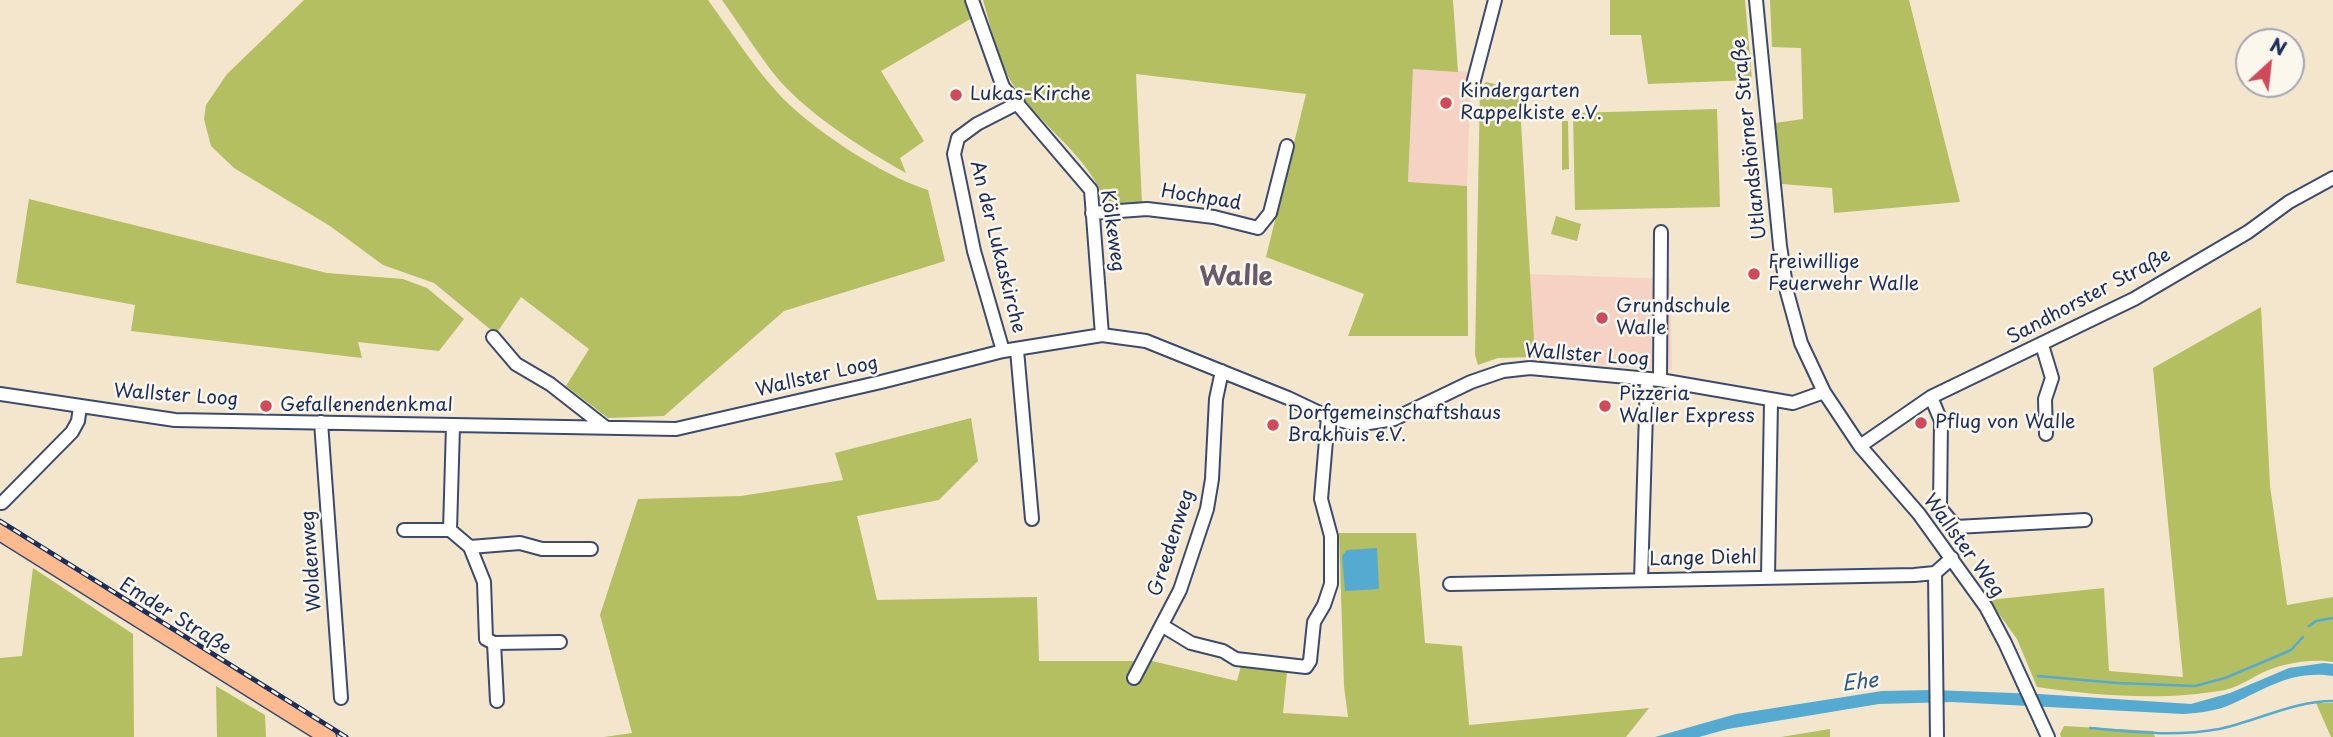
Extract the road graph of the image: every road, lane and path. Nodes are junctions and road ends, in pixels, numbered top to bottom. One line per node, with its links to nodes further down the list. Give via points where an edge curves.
1 (972, 0): 5 (street, Kölkeweg, via 1003,87)
2 (1495, 0): 4 (street)
3 (1756, 0): 17 (street, Utlandshörner Straße, via 1787,292 1801,343)
4 (1473, 84)
5 (1018, 103): 8 (street, Kölkeweg, via 1091,190); 13 (street, An der Lukaskirche, via 958,138 954,154 974,251)
6 (1287, 146): 8 (street, Hochpad, via 1270,213 1258,228 1147,209)
7 (2333, 178): 12 (street, Sandhorster Straße, via 2134,299)
8 (1092, 213): 10 (street, Kölkeweg)
9 (1661, 232): 16 (street, Wallster Loog)
10 (1102, 335): 14 (street, Wallster Loog); 15 (street, Wallster Loog, via 1146,341)
11 (493, 337): 25 (street, via 516,364)
12 (2042, 345): 19 (street, Sandhorster Straße); 26 (street, via 2052,378 2045,399)
13 (1003, 351): 14 (street, Wallster Loog); 25 (street, Wallster Loog, via 676,429)
14 (1017, 351): 29 (street)
15 (1222, 371): 22 (street, Wallster Loog); 41 (street, Greedenweg, via 1208,509)
16 (1653, 380): 20 (street, Wallster Loog); 22 (street, Wallster Loog, via 1530,369 1503,371 1394,419 1350,423); 39 (street)
17 (1825, 391): 20 (street, Wallster Loog, via 1793,403); 27 (street, Wallster Weg)
18 (0, 394): 21 (street, Wallster Loog)
19 (1931, 397): 27 (street, Sandhorster Straße); 30 (street, via 1941,421 1940,508 1956,527)
20 (1771, 401): 38 (street)
21 (80, 407): 23 (street, Wallster Loog, via 175,420); 28 (street, via 72,432)
22 (1328, 417): 41 (street, via 1321,499 1331,536 1331,584 1314,622 1306,667 1236,659 1191,643)
23 (321, 422): 24 (street, Wallster Loog); 45 (street, Woldenweg)
24 (453, 426): 25 (street, Wallster Loog); 32 (street)
25 (605, 427)
26 (2046, 434)
27 (1860, 446): 36 (street, Wallster Weg)
28 (2, 503)
29 (1032, 519)
30 (2085, 520)
31 (404, 530): 32 (street)
32 (450, 530): 34 (street)
33 (0, 532): 47 (main road, Emder Straße)
34 (470, 547): 35 (street, via 520,543 542,550); 43 (street, via 484,582 486,639)
35 (591, 549)
36 (1952, 558): 37 (street); 49 (street, Wallster Weg, via 1986,607)
37 (1935, 573): 38 (street, Lange Diehl); 48 (street)
38 (1768, 577): 39 (street, Lange Diehl)
39 (1641, 580): 40 (street, Lange Diehl)
40 (1450, 584)
41 (1163, 626): 44 (street, Greedenweg)
42 (560, 642): 43 (street)
43 (494, 643): 46 (street)
44 (1134, 678)
45 (341, 698)
46 (497, 701)
47 (328, 737)
48 (1937, 737)
49 (2048, 737)

